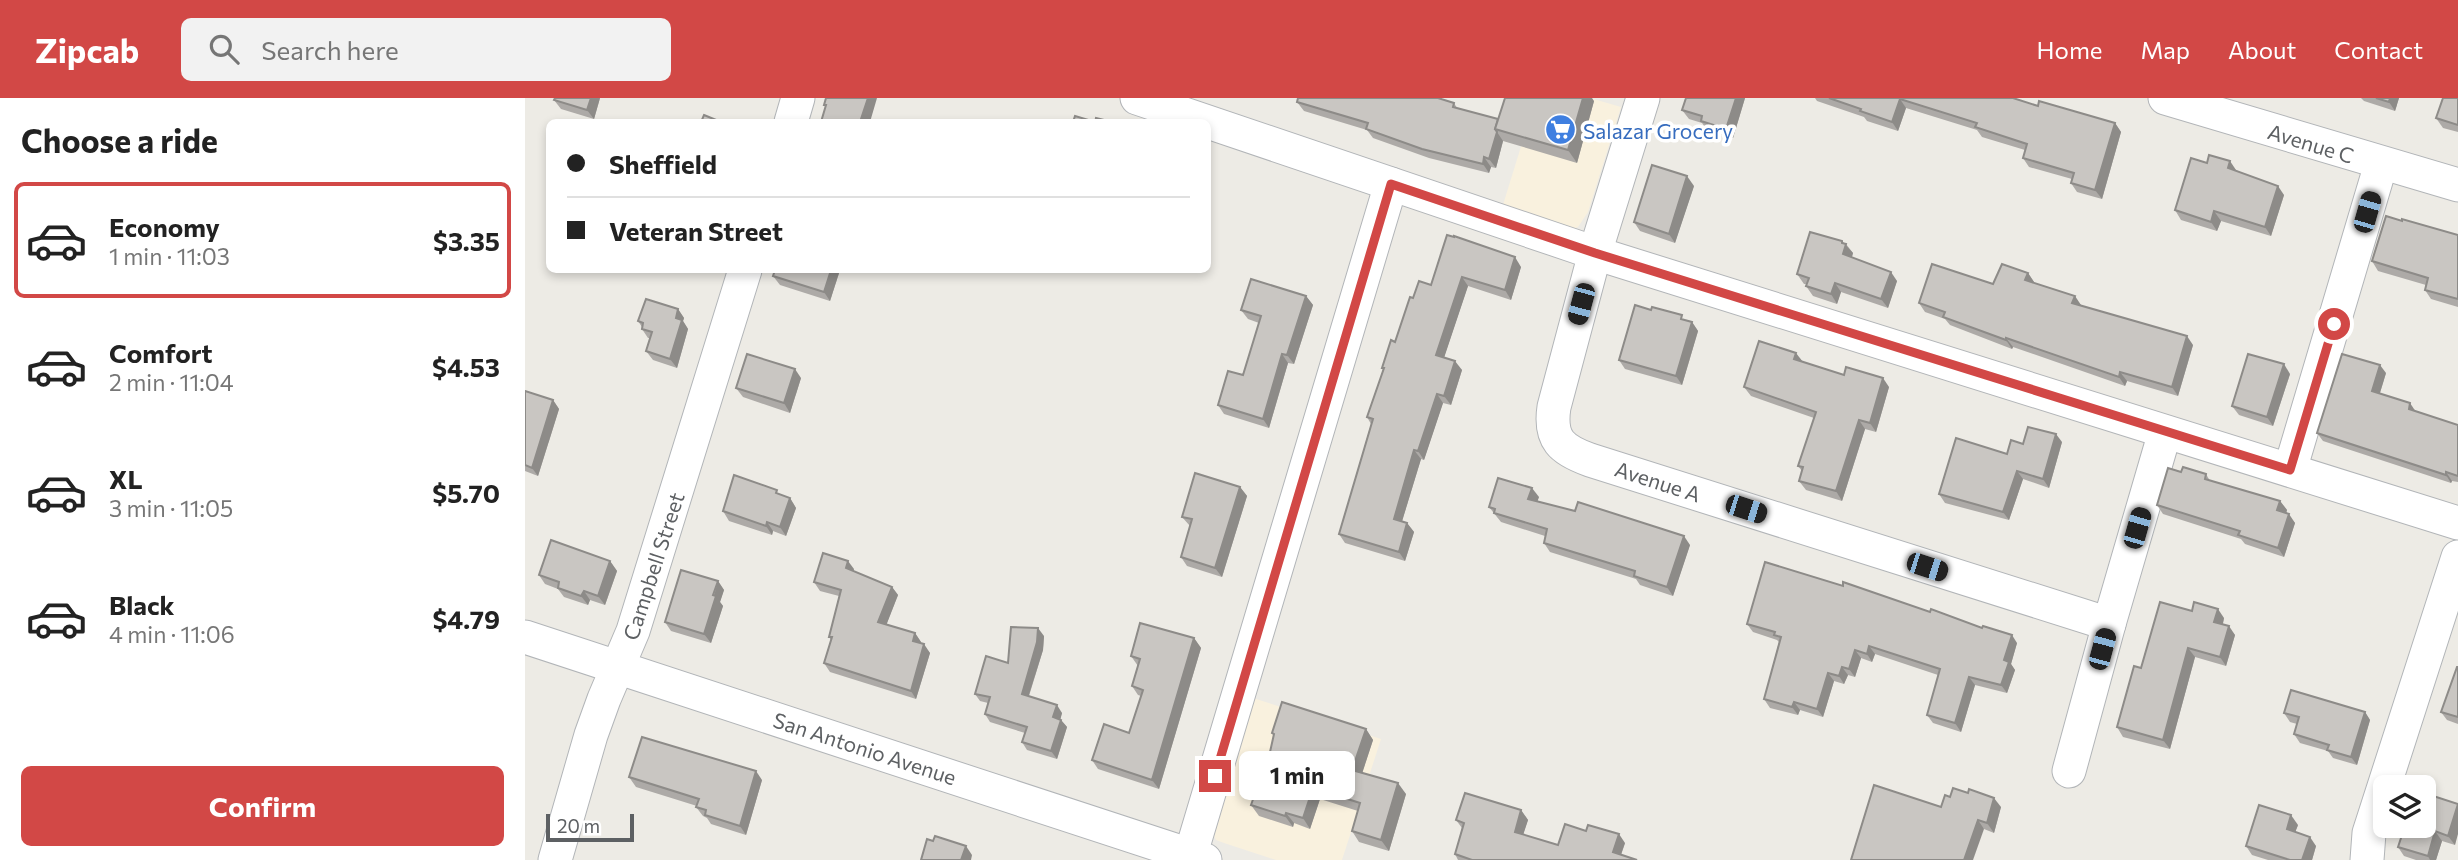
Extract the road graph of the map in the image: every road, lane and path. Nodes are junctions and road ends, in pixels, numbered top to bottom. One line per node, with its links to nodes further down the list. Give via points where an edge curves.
1 (798, 98): 5 (street)
2 (1137, 98): 6 (street)
3 (1643, 98): 11 (street, Avenue A)
4 (2165, 98): 8 (street, Avenue C)
5 (792, 119)
6 (1199, 119)
7 (1211, 123): 9 (street)
8 (2381, 164): 10 (street, Avenue C); 14 (street)
9 (1391, 184): 11 (street); 21 (street)
10 (2458, 186)
11 (1595, 253): 13 (street); 17 (street, Avenue A, via 1552,422 1559,443 1569,452)
12 (744, 273): 19 (street, Campbell Street)
13 (2165, 432): 14 (street); 17 (street)
14 (2290, 470): 15 (street)
15 (2458, 523)
16 (2458, 557): 23 (street, via 2369,833)
17 (2109, 624): 20 (street)
18 (525, 637): 19 (street, San Antonio Avenue)
19 (618, 667): 21 (street, San Antonio Avenue); 22 (street, Campbell Street, via 591,735)
20 (2069, 771)
21 (1195, 858)
22 (555, 860)
23 (2367, 860)

